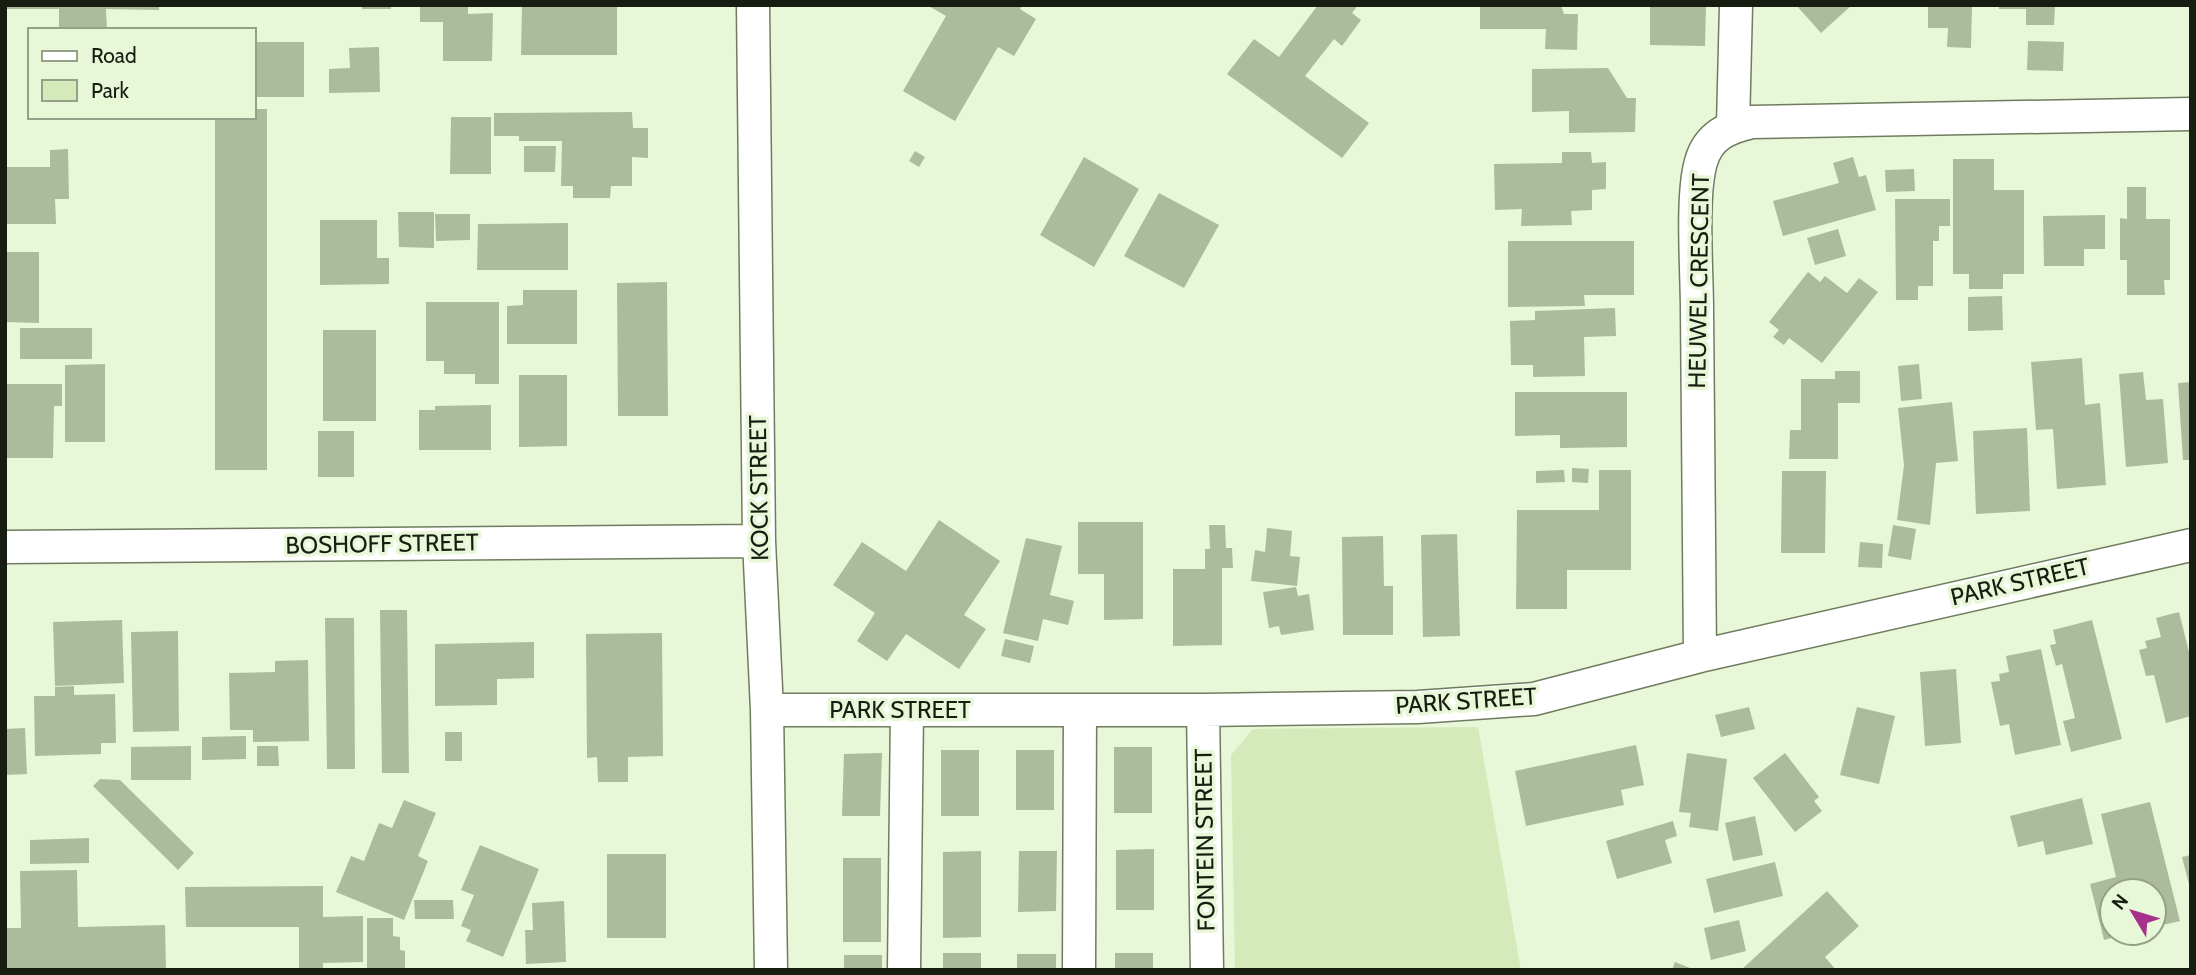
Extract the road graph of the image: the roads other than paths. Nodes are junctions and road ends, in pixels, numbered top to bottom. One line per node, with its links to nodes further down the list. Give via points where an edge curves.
1 (753, 5): 5 (street, KOCK STREET)
2 (1736, 5): 4 (street)
3 (2191, 114): 4 (street, via 1752,122)
4 (1733, 126): 8 (street, HEUWEL CRESCENT, via 1707,147 1698,188)
5 (759, 541): 7 (street, BOSHOFF STREET); 9 (street, KOCK STREET)
6 (2191, 545): 8 (street, PARK STREET)
7 (5, 547)
8 (1700, 656): 12 (street, PARK STREET, via 1522,700)
9 (767, 710): 10 (street, PARK STREET); 13 (street, KOCK STREET)
10 (907, 710): 11 (street, PARK STREET); 14 (street)
11 (1080, 710): 12 (street, PARK STREET); 15 (street)
12 (1202, 710): 16 (street, FONTEIN STREET)
13 (771, 970)
14 (904, 970)
15 (1079, 970)
16 (1207, 970)

